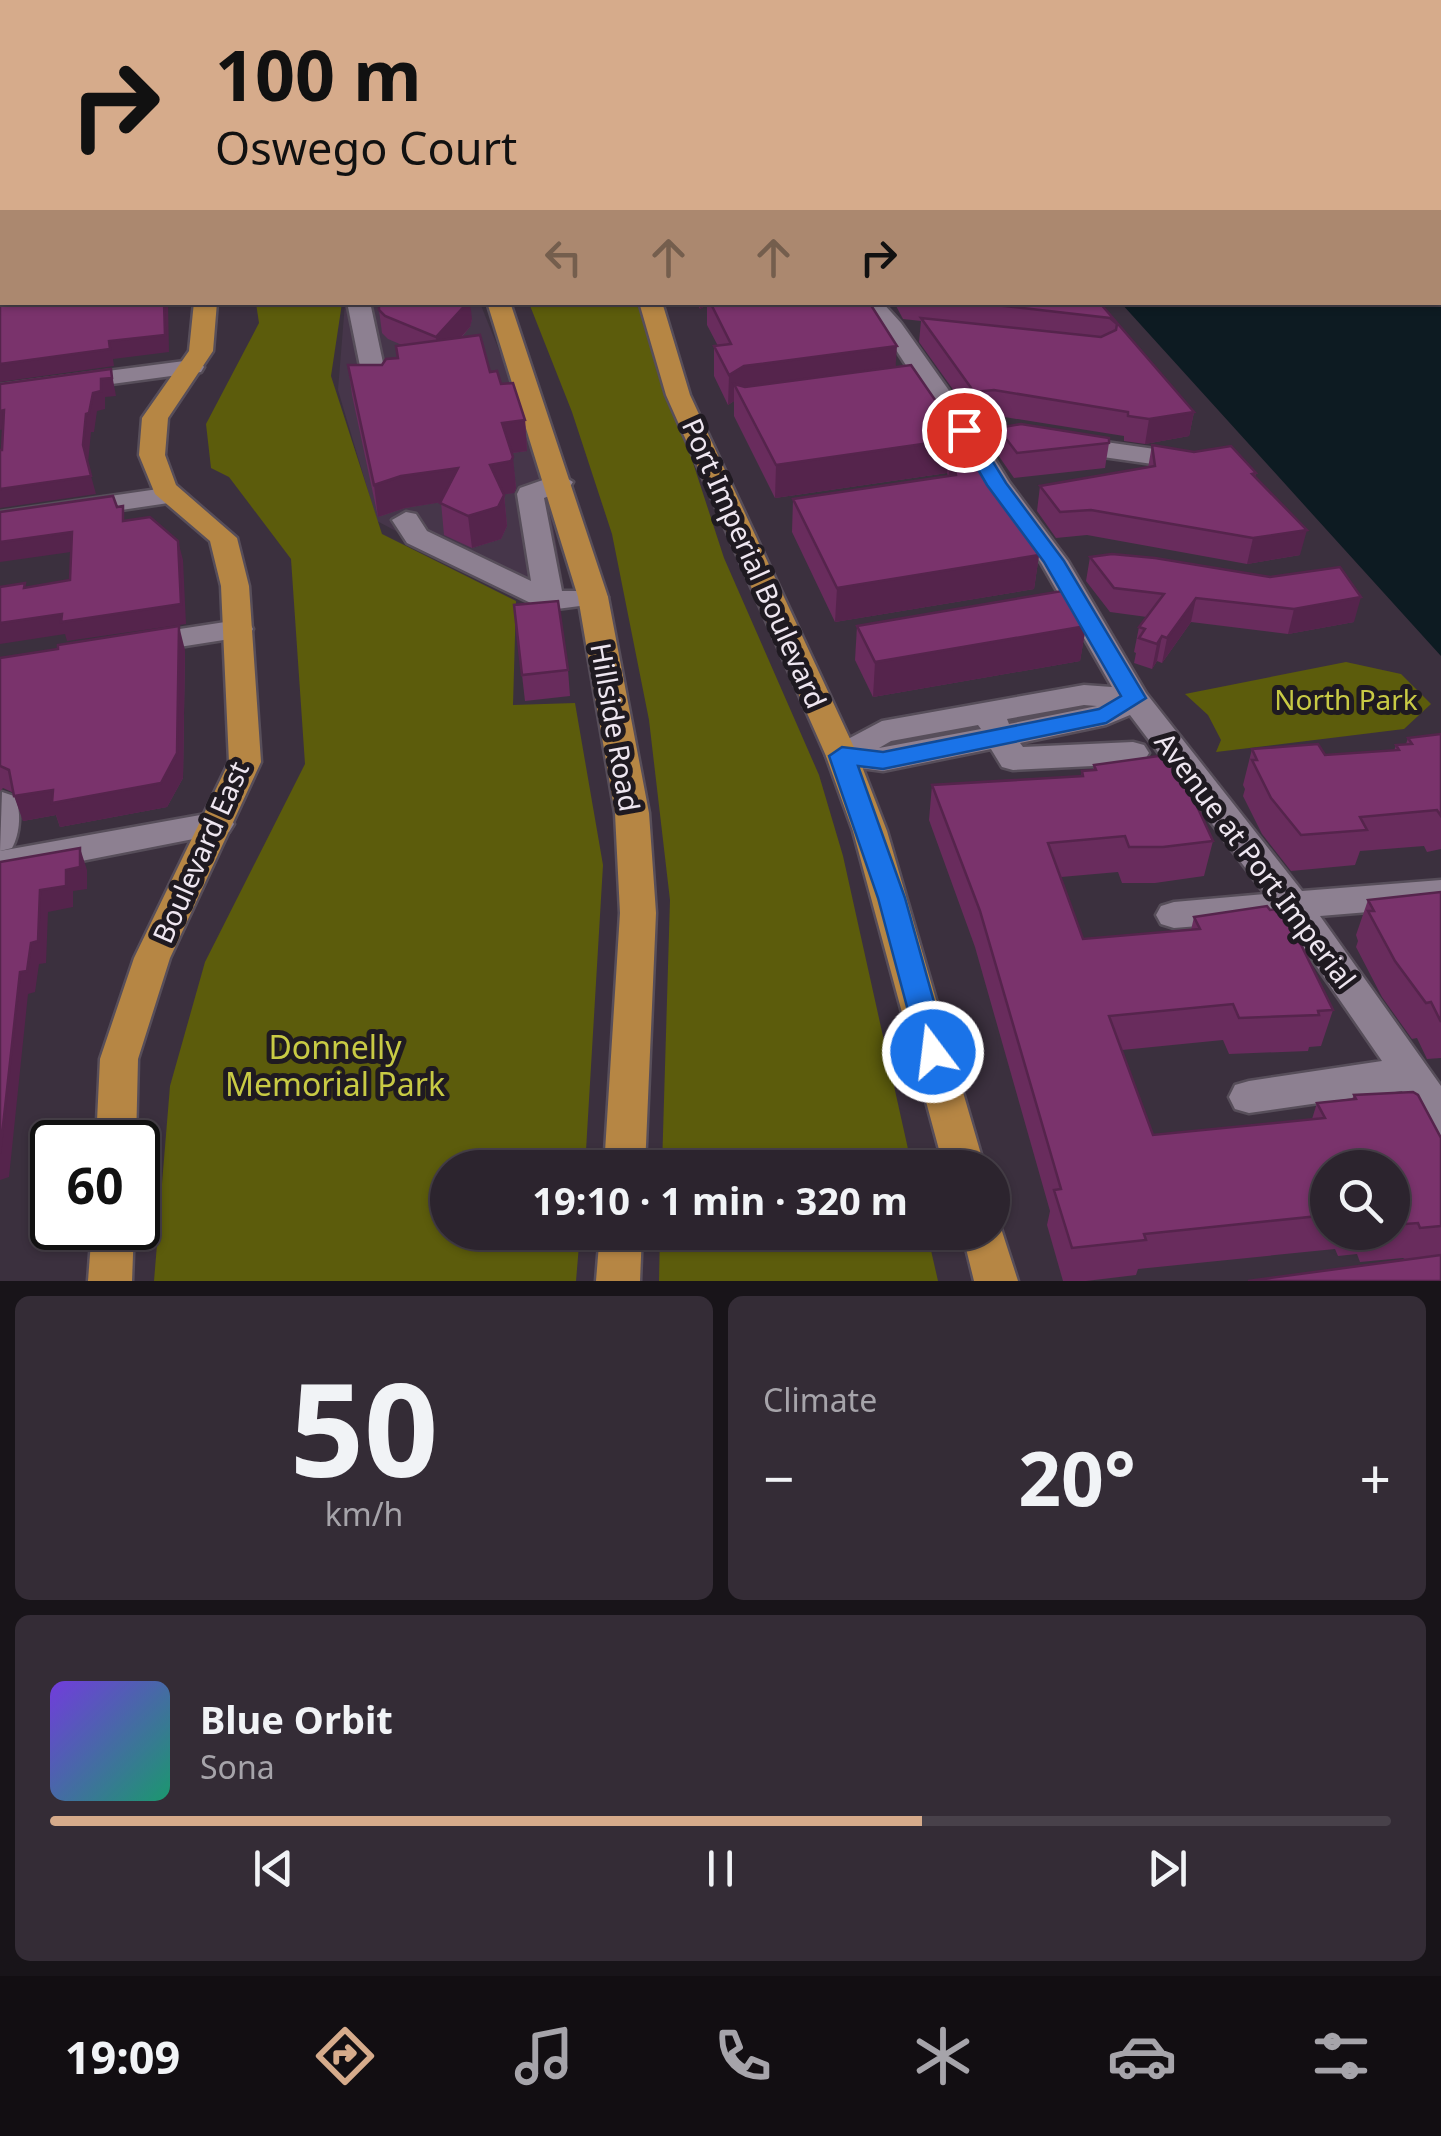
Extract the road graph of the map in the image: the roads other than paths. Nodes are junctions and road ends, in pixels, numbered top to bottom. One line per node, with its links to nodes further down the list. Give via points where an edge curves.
1 (206, 305): 8 (main road, Boulevard East, via 201,351)
2 (359, 305): 9 (street)
3 (499, 305): 13 (main road, Hillside Road)
4 (651, 305): 30 (main road, Port Imperial Boulevard, via 678,394)
5 (872, 305): 6 (street, Avenue at Port Imperial)
6 (893, 328): 7 (street); 11 (street, Avenue at Port Imperial, via 919,384)
7 (930, 332)
8 (192, 368): 10 (street); 16 (main road, Boulevard East, via 155,418 152,456)
9 (376, 386)
10 (0, 392)
11 (964, 430): 12 (street); 14 (street, Avenue at Port Imperial)
12 (1188, 462)
13 (560, 482): 21 (main road, Hillside Road); 22 (street, via 530,494)
14 (997, 485): 15 (street); 19 (street, Avenue at Port Imperial)
15 (960, 490)
16 (172, 495): 17 (street); 25 (main road, Boulevard East, via 223,538 236,586)
17 (0, 520)
18 (406, 520): 22 (street, via 418,537)
19 (1054, 561): 20 (street); 23 (street, Avenue at Port Imperial)
20 (1091, 564)
21 (594, 596): 22 (street); 43 (main road, Hillside Road, via 632,814 638,913)
22 (548, 601)
23 (1076, 604): 24 (street); 27 (street, Avenue at Port Imperial)
24 (1039, 610)
25 (238, 629): 26 (street); 33 (main road, Boulevard East, via 246,762)
26 (109, 649)
27 (1134, 698): 28 (street, via 1106,715); 37 (street, Avenue at Port Imperial)
28 (1001, 736): 29 (street); 30 (street, via 883,760); 31 (street)
29 (1133, 754)
30 (842, 756): 44 (main road, Port Imperial Boulevard, via 891,898)
31 (965, 763)
32 (2, 804): 34 (street)
33 (217, 824): 35 (street); 41 (main road, Boulevard East, via 152,958 119,1059)
34 (0, 839)
35 (0, 864)
36 (1441, 893): 37 (street)
37 (1292, 904): 38 (street); 39 (street, Avenue at Port Imperial)
38 (1174, 915)
39 (1412, 1074): 40 (street); 42 (street, Avenue at Port Imperial)
40 (1249, 1097)
41 (117, 1120)
42 (1441, 1121)
43 (625, 1150)
44 (960, 1150)
45 (112, 1250): 48 (main road)
46 (620, 1250): 49 (main road)
47 (987, 1250): 50 (main road)
48 (110, 1281)
49 (618, 1281)
50 (996, 1281)

